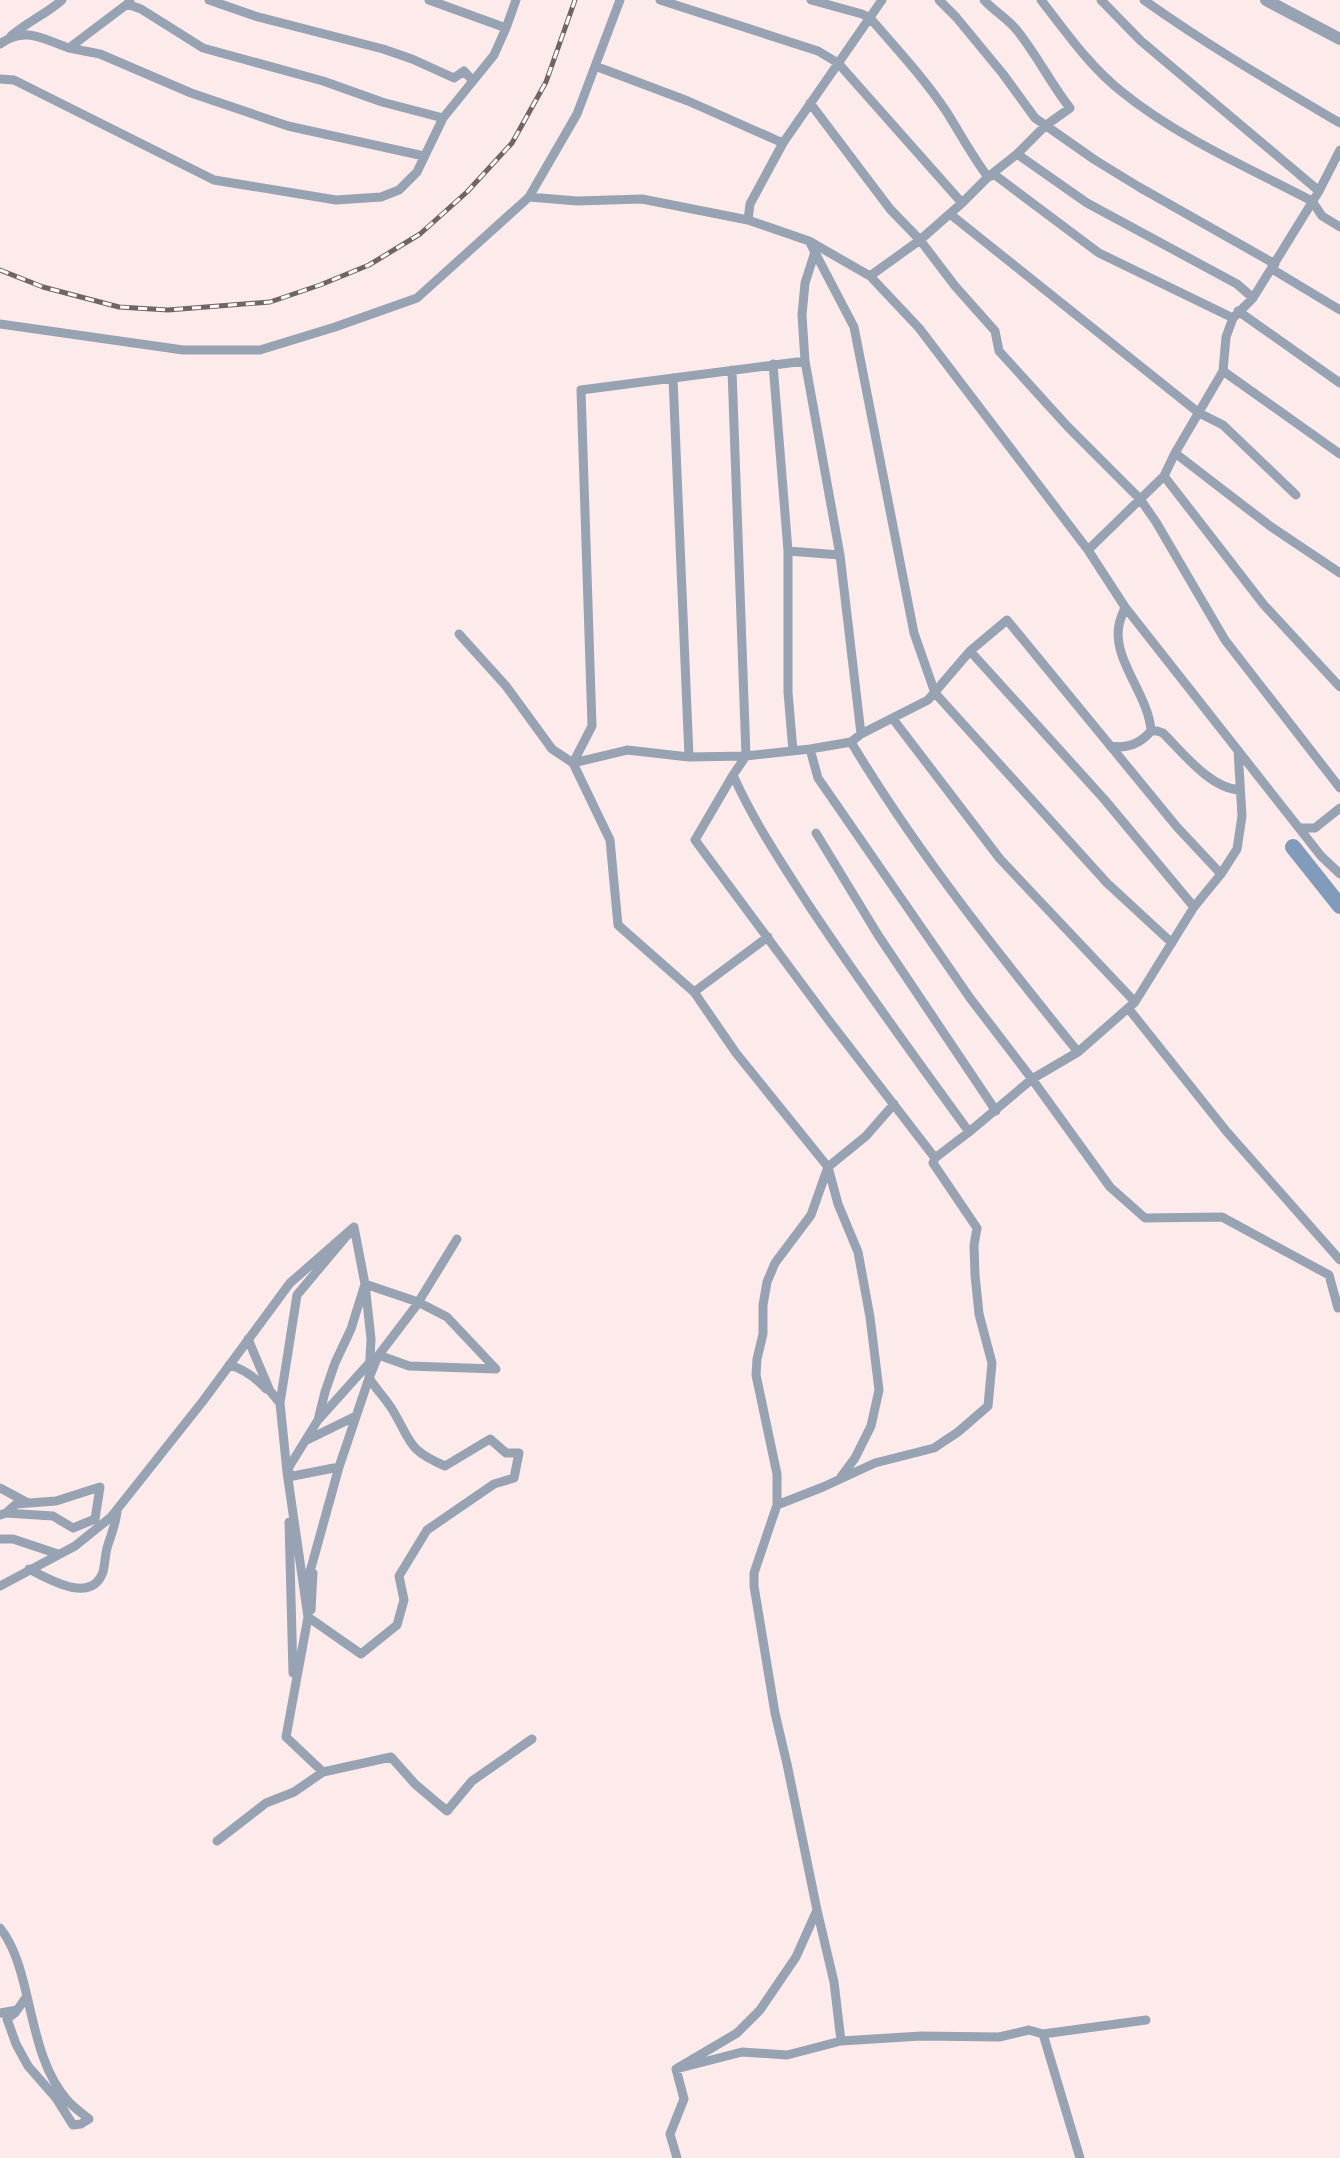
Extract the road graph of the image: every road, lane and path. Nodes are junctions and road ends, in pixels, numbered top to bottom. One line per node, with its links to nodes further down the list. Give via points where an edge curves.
1 (62, 0): 18 (street)
2 (208, 0): 25 (street, via 412,58 454,78 464,71)
3 (429, 0): 17 (street)
4 (516, 0): 17 (street)
5 (620, 0): 23 (street)
6 (660, 0): 22 (street, via 818,51)
7 (811, 0): 16 (street)
8 (882, 0): 16 (street)
9 (939, 0): 29 (street, via 1035,118)
10 (984, 0): 29 (street, via 1017,29 1070,108)
11 (1041, 0): 37 (street, via 1086,58 1122,92 1184,134)
12 (1101, 0): 35 (street, via 1141,41)
13 (1144, 0): 28 (street)
14 (1266, 0): 19 (street)
15 (129, 2): 21 (street); 27 (street, via 204,48)
16 (870, 18): 22 (street); 34 (street, via 946,111)
17 (506, 28): 25 (street, via 494,55)
18 (11, 36): 20 (street); 21 (street, via 27,34)
19 (1340, 39)
20 (0, 44)
21 (69, 48): 33 (street, via 100,54 190,93 288,126)
22 (838, 63): 26 (street); 38 (street)
23 (595, 66): 30 (street, via 707,108); 36 (street, via 577,114)
24 (0, 79): 33 (street, via 14,80 214,180 266,190 336,200 381,197 399,190 417,172)
25 (473, 81): 27 (street)
26 (810, 103): 30 (street); 42 (street, via 890,209)
27 (442, 118): 33 (street)
28 (1340, 123)
29 (1046, 126): 32 (street); 45 (street, via 1095,160)
30 (783, 143): 40 (street, via 750,204)
31 (1340, 150): 35 (street)
32 (1017, 154): 34 (street); 47 (street, via 1087,203 1237,285)
33 (424, 156)
34 (988, 177): 38 (street); 49 (street, via 995,175 1099,252)
35 (1319, 191): 37 (street)
36 (530, 197): 40 (street, via 577,201 642,199); 50 (street, via 417,298 260,350 183,350)
37 (1312, 201): 41 (street, via 1322,216); 45 (street)
38 (962, 203): 39 (street)
39 (950, 214): 42 (street); 57 (street)
40 (748, 220): 43 (street)
41 (1340, 227)
42 (920, 240): 46 (street); 62 (street, via 954,286 995,331 999,351)
43 (809, 241): 44 (street); 46 (street)
44 (815, 252): 51 (street, via 805,283 802,315); 71 (street, via 854,327 914,633)
45 (1274, 266): 47 (street); 48 (street)
46 (870, 276): 63 (street, via 919,328)
47 (1253, 298): 49 (street)
48 (1340, 310)
49 (1236, 315): 54 (street, via 1226,337); 56 (street)
50 (0, 324)
51 (805, 361): 52 (street); 65 (street)
52 (773, 364): 53 (street); 64 (street)
53 (732, 370): 55 (street); 80 (street)
54 (1223, 371): 57 (street); 59 (street)
55 (673, 378): 81 (street); 82 (street, via 580,390 592,726)
56 (1340, 383)
57 (1199, 412): 58 (street); 61 (street, via 1223,425)
58 (1175, 453): 60 (street); 66 (street, via 1270,526)
59 (1340, 454)
60 (1164, 476): 62 (street); 70 (street, via 1264,605)
61 (1296, 495)
62 (1140, 499): 63 (street); 84 (street, via 1225,640)
63 (1089, 550): 67 (street)
64 (788, 551): 65 (street); 79 (street, via 788,692)
65 (840, 555): 74 (street)
66 (1340, 573)
67 (1125, 607): 73 (street, via 1118,626 1120,649 1148,711); 78 (street)
68 (459, 634): 82 (street, via 506,686 552,749)
69 (970, 651): 71 (street); 76 (street, via 1007,620); 91 (street, via 1104,799)
70 (1340, 687)
71 (935, 693): 72 (street); 93 (street, via 1107,883)
72 (893, 719): 74 (street); 95 (street, via 1000,860)
73 (1151, 731): 76 (street, via 1142,741 1126,747); 85 (street, via 1162,734 1211,779)
74 (861, 734): 75 (street)
75 (850, 742): 77 (street); 96 (street, via 880,792 983,936)
76 (1110, 746): 89 (street)
77 (810, 749): 79 (street); 97 (street, via 818,778 957,980)
78 (1238, 750): 85 (street); 87 (street)
79 (793, 751): 80 (street)
80 (746, 756): 81 (street); 83 (street)
81 (689, 757): 82 (street, via 627,750)
82 (573, 763): 94 (street, via 610,840 618,924)
83 (733, 775): 92 (street, via 695,840); 100 (street, via 747,808 843,957)
84 (1340, 788)
85 (1240, 790): 89 (street, via 1242,816 1237,849)
86 (1340, 808): 87 (street, via 1315,828)
87 (1299, 828): 90 (street)
88 (816, 832): 99 (street, via 903,973)
89 (1221, 874): 91 (street)
90 (1340, 874)
91 (1194, 908): 93 (street)
92 (768, 937): 94 (street); 98 (street)
93 (1172, 943): 95 (street)
94 (694, 992): 102 (street, via 736,1053)
95 (1132, 1005): 96 (street); 105 (street, via 1227,1132)
96 (1078, 1052): 97 (street)
97 (1032, 1079): 99 (street); 108 (street, via 1110,1187 1145,1218 1222,1217 1329,1275)
98 (894, 1104): 101 (street); 102 (street, via 866,1136)
99 (996, 1111): 100 (street)
100 (969, 1132): 101 (street)
101 (934, 1158): 120 (street, via 933,1163 977,1228 974,1245 979,1314 992,1363 988,1406 934,1448 875,1463)
102 (828, 1167): 120 (street, via 858,1252 879,1390 871,1426); 123 (street, via 811,1215 775,1263 767,1282 756,1375 777,1474)
103 (354, 1227): 106 (street); 109 (street, via 290,1283); 114 (street, via 297,1295)
104 (457, 1239): 107 (street)
105 (1340, 1260)
106 (365, 1284): 107 (street); 111 (street); 116 (street)
107 (418, 1302): 110 (street, via 447,1317 496,1369 409,1366); 113 (street, via 378,1356)
108 (1338, 1308)
109 (248, 1340): 112 (street); 114 (street)
110 (384, 1358)
111 (371, 1361): 113 (street); 116 (street)
112 (229, 1365): 114 (street, via 258,1380); 124 (street)
113 (369, 1378): 115 (street); 132 (street, via 391,1408 410,1445 425,1458 445,1466 490,1439 506,1453 519,1453 514,1478 494,1484 427,1530 399,1576 404,1600 397,1625 361,1654)
114 (277, 1399): 119 (street)
115 (356, 1416): 117 (street); 118 (street)
116 (318, 1420): 117 (street)
117 (306, 1440): 119 (street, via 289,1467)
118 (339, 1467): 119 (street); 128 (street)
119 (288, 1479): 131 (street); 133 (street)
120 (840, 1479): 123 (street)
121 (0, 1488): 122 (street)
122 (28, 1503): 125 (street, via 16,1504); 125 (street, via 56,1501 100,1486 95,1519 73,1528 53,1516)
123 (777, 1505): 137 (street, via 754,1573 754,1586 775,1713)
124 (117, 1510): 127 (street, via 75,1546); 129 (street, via 102,1574 93,1584 80,1590)
125 (3, 1514)
126 (0, 1539): 127 (street, via 13,1539)
127 (58, 1554): 129 (street)
128 (314, 1554): 131 (street); 132 (street)
129 (29, 1569): 130 (street)
130 (0, 1586)
131 (304, 1591): 132 (street)
132 (309, 1618): 133 (street)
133 (294, 1694): 135 (street, via 286,1737)
134 (532, 1739): 135 (street, via 472,1781 447,1811 415,1784 391,1756)
135 (323, 1772): 136 (street, via 294,1792 266,1803)
136 (217, 1841)
137 (817, 1910): 144 (street, via 834,1982); 145 (street, via 796,1957 760,2010 737,2033)
138 (0, 1928): 139 (street, via 15,1955)
139 (27, 1996): 140 (street); 140 (street, via 46,2065 68,2100 89,2120 73,2125 28,2066 7,2019)
140 (17, 2010): 141 (street)
141 (0, 2013)
142 (1146, 2020): 143 (street)
143 (1043, 2034): 144 (street, via 1029,2030 999,2037); 147 (street)
144 (841, 2041): 145 (street, via 787,2055 742,2052)
145 (676, 2069): 146 (street, via 684,2099 670,2134)
146 (677, 2158)
147 (1080, 2158)

